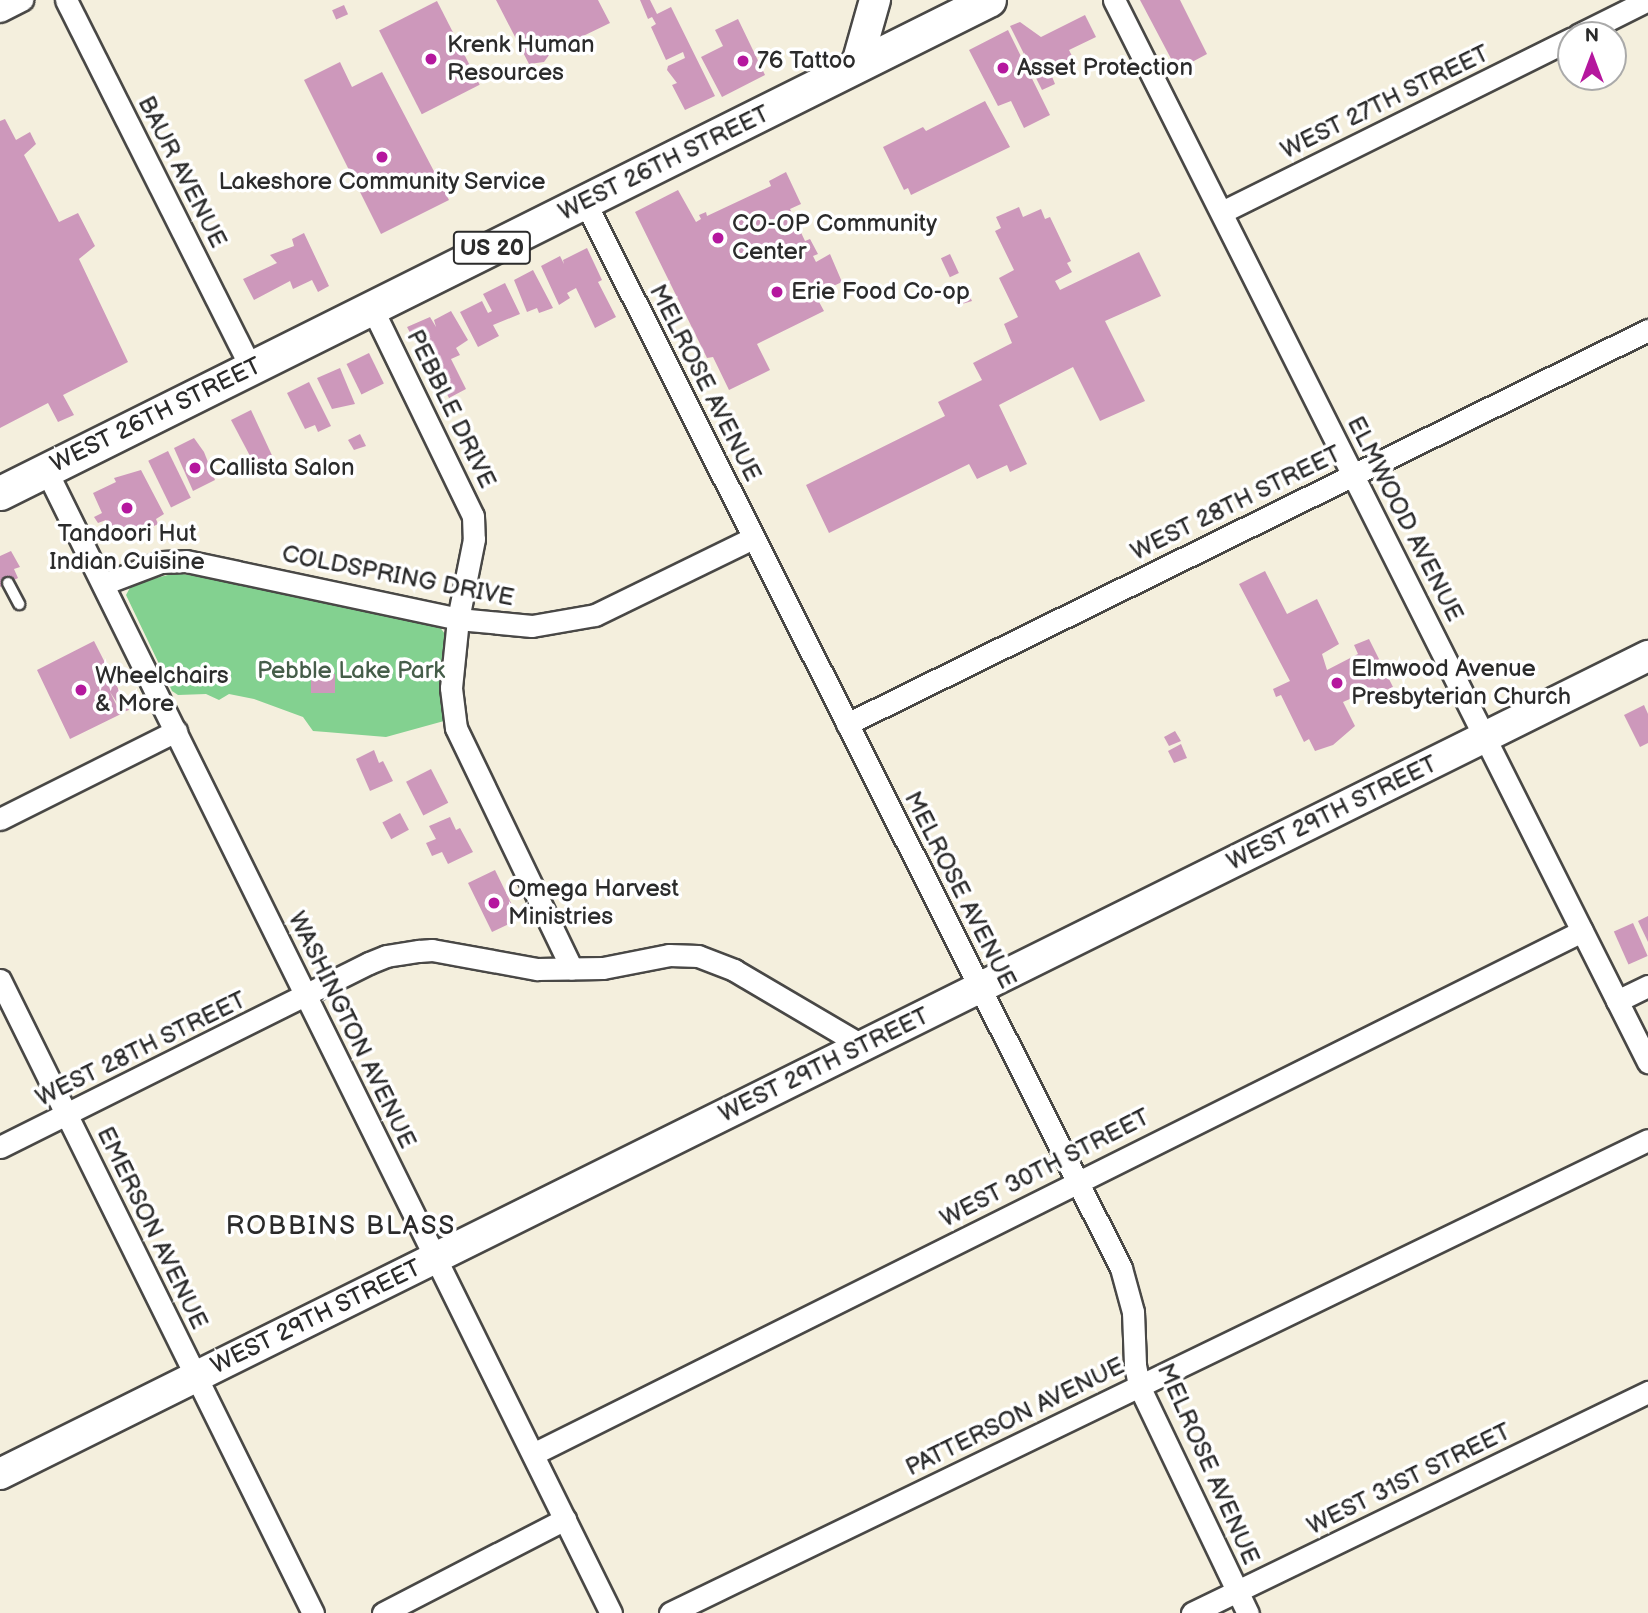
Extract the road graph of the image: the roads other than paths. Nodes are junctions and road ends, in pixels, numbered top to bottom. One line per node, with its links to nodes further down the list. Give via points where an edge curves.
1 (22, 0): 7 (street)
2 (66, 0): 15 (street, BAUR AVENUE)
3 (875, 0): 10 (street)
4 (989, 0): 10 (main road, WEST 26TH STREET / US 20)
5 (1114, 0): 12 (street, ELMWOOD AVENUE)
6 (1648, 0): 8 (street)
7 (0, 11)
8 (1606, 21)
9 (1557, 45): 12 (street, WEST 27TH STREET)
10 (856, 67): 11 (main road, WEST 26TH STREET / US 20)
11 (584, 202): 13 (main road, WEST 26TH STREET / US 20); 19 (street, MELROSE AVENUE)
12 (1222, 212): 17 (street, ELMWOOD AVENUE)
13 (373, 308): 15 (main road, WEST 26TH STREET / US 20); 23 (street, PEBBLE DRIVE, via 473,516 474,539)
14 (1648, 330): 17 (street, WEST 28TH STREET)
15 (251, 368): 16 (main road, WEST 26TH STREET / US 20)
16 (47, 470): 18 (main road, WEST 26TH STREET / US 20); 21 (street, WASHINGTON AVENUE)
17 (1353, 475): 25 (street, WEST 28TH STREET); 27 (street, ELMWOOD AVENUE)
18 (0, 493)
19 (753, 538): 23 (street, COLDSPRING DRIVE, via 614,606 575,620 512,626); 25 (street, MELROSE AVENUE)
20 (8, 583): 22 (lane)
21 (103, 584): 23 (street, COLDSPRING DRIVE, via 161,562 186,561); 26 (street, WASHINGTON AVENUE)
22 (19, 604)
23 (458, 619): 30 (street, PEBBLE DRIVE, via 451,688 456,728)
24 (1648, 656): 27 (street, WEST 29TH STREET)
25 (847, 724): 33 (street, MELROSE AVENUE)
26 (176, 731): 28 (street); 34 (street, WASHINGTON AVENUE)
27 (1485, 737): 29 (street, ELMWOOD AVENUE); 33 (street, WEST 29TH STREET)
28 (0, 819)
29 (1582, 930): 35 (street, ELMWOOD AVENUE); 41 (street, WEST 30TH STREET)
30 (572, 969): 34 (street, WEST 28TH STREET, via 537,969 419,951 386,956); 36 (street, WEST 28TH STREET, via 626,965 676,954 698,956 734,970)
31 (0, 980): 38 (street, EMERSON AVENUE)
32 (1648, 986): 35 (street)
33 (979, 988): 36 (street, WEST 29TH STREET); 41 (street, MELROSE AVENUE)
34 (306, 997): 38 (street, WEST 28TH STREET); 42 (street, WASHINGTON AVENUE)
35 (1617, 1001): 37 (street, ELMWOOD AVENUE)
36 (863, 1046): 42 (street, WEST 29TH STREET)
37 (1648, 1062)
38 (67, 1115): 40 (street, WEST 28TH STREET); 43 (street, EMERSON AVENUE)
39 (1648, 1140): 44 (street, PATTERSON AVENUE)
40 (0, 1147)
41 (1077, 1181): 44 (street, MELROSE AVENUE, via 1126,1282); 46 (street, WEST 30TH STREET)
42 (436, 1258): 43 (street, WEST 29TH STREET); 46 (street, WASHINGTON AVENUE)
43 (196, 1377): 47 (street, WEST 29TH STREET); 50 (street, EMERSON AVENUE)
44 (1139, 1386): 49 (street, MELROSE AVENUE); 53 (street, PATTERSON AVENUE)
45 (1648, 1392): 49 (street, WEST 31ST STREET)
46 (533, 1454): 48 (street, WASHINGTON AVENUE)
47 (0, 1474)
48 (565, 1519): 51 (street); 52 (street, WASHINGTON AVENUE)
49 (1238, 1592): 54 (street, WEST 31ST STREET); 55 (street, MELROSE AVENUE)
50 (313, 1613)
51 (383, 1613)
52 (611, 1613)
53 (670, 1613)
54 (1192, 1613)
55 (1248, 1613)

